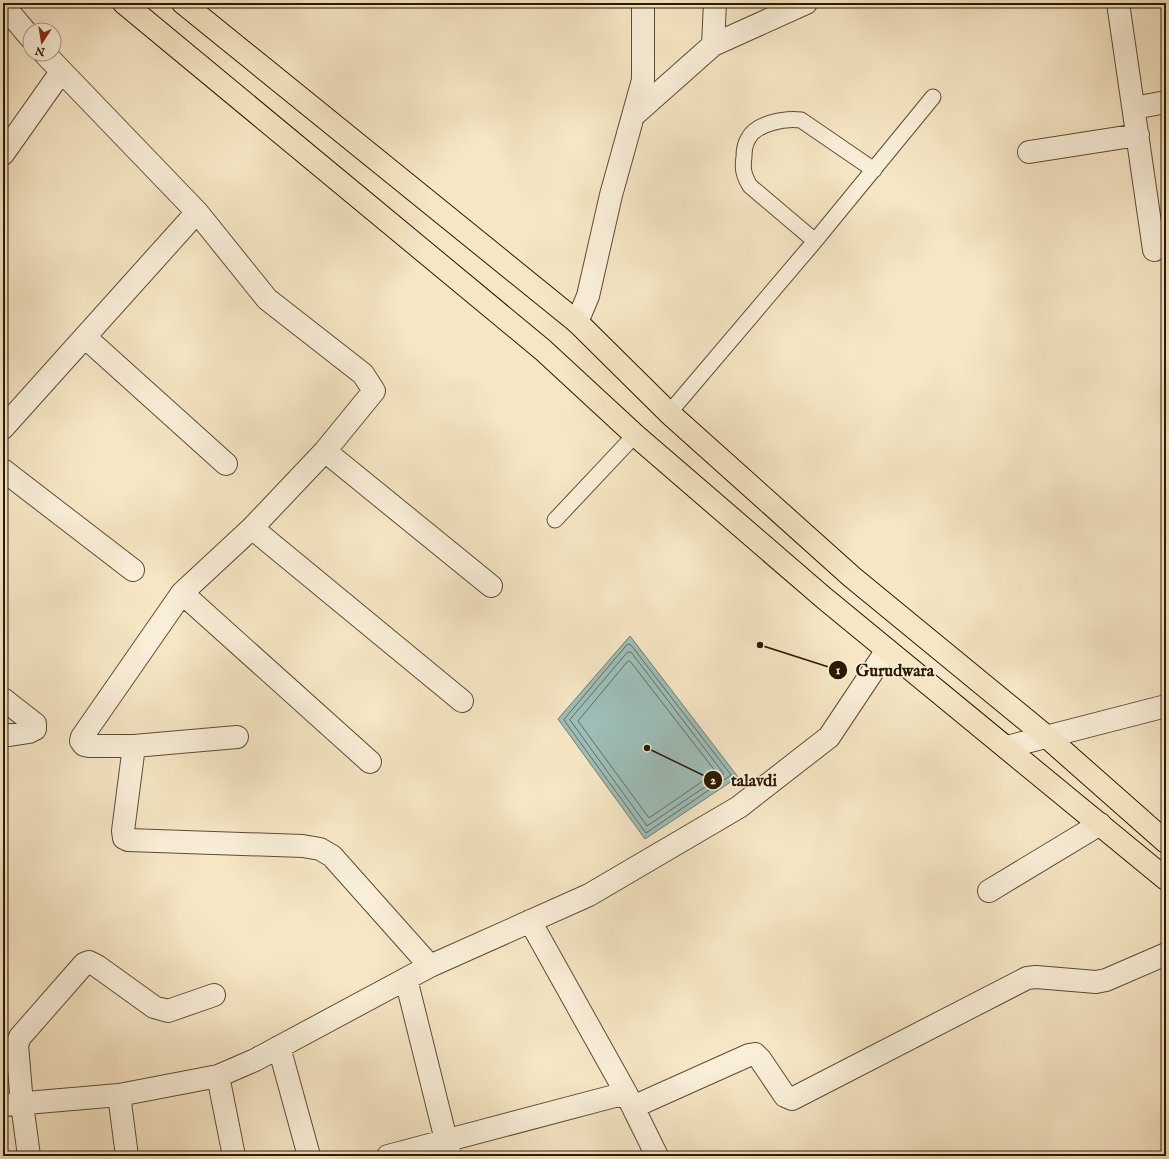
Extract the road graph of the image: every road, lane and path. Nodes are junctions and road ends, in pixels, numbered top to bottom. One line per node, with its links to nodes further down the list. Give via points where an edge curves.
1 (124, 3): 27 (main road, via 543,350)
2 (182, 3): 23 (main road)
3 (643, 3): 15 (street, via 643,80)
4 (715, 3): 9 (street)
5 (806, 3): 9 (street)
6 (1118, 3): 14 (street)
7 (3, 5): 8 (street)
8 (22, 28)
9 (713, 45): 15 (street)
10 (52, 62): 11 (street)
11 (61, 72): 18 (street); 20 (street)
12 (933, 97): 19 (lane)
13 (1166, 102): 14 (street)
14 (1134, 108): 16 (street)
15 (633, 116): 23 (street, via 611,195 588,296)
16 (1138, 135): 17 (street); 22 (street)
17 (1029, 152)
18 (3, 154)
19 (874, 170): 21 (lane); 21 (lane, via 801,120 776,121 754,132 748,138 742,168 744,177 750,186)
20 (197, 212): 24 (street); 28 (street, via 267,298 363,374 374,391)
21 (815, 241): 25 (lane)
22 (1154, 250)
23 (577, 322): 25 (main road)
24 (85, 337): 26 (street); 29 (street)
25 (669, 412): 42 (main road, via 852,578)
26 (3, 428)
27 (635, 434): 31 (lane); 36 (main road)
28 (325, 450): 32 (street); 34 (street)
29 (226, 464)
30 (3, 470): 33 (street)
31 (555, 520)
32 (252, 528): 35 (street); 38 (street)
33 (133, 570)
34 (491, 586)
35 (182, 593): 43 (street, via 81,741 89,746); 45 (street)
36 (887, 650): 44 (main road); 50 (street, via 829,737 739,807 589,895)
37 (3, 699): 40 (street, via 35,724 35,729 29,732)
38 (462, 701)
39 (1166, 706): 42 (street)
40 (3, 736)
41 (237, 737): 43 (street)
42 (1047, 737): 44 (street); 47 (main road)
43 (134, 746): 52 (street, via 124,838 303,846 320,849 332,856)
44 (1007, 747): 46 (main road)
45 (370, 762)
46 (1100, 824): 48 (main road); 49 (street)
47 (1166, 842)
48 (1166, 879)
49 (989, 890)
50 (530, 921): 52 (street); 58 (street)
51 (1166, 954): 58 (street, via 1096,982 1027,978 792,1099 785,1096 755,1054)
52 (430, 966): 53 (street)
53 (406, 979): 55 (street); 60 (street)
54 (214, 995): 59 (street, via 168,1011 162,1010 154,1007 97,966 89,962 84,964 20,1037)
55 (279, 1047): 56 (street); 64 (street)
56 (218, 1076): 57 (street); 63 (street)
57 (119, 1095): 59 (street); 62 (street)
58 (630, 1100): 60 (street); 66 (street)
59 (12, 1104): 61 (street)
60 (448, 1148): 65 (street)
61 (29, 1156)
62 (127, 1156)
63 (234, 1156)
64 (309, 1156)
65 (388, 1156)
66 (657, 1156)

